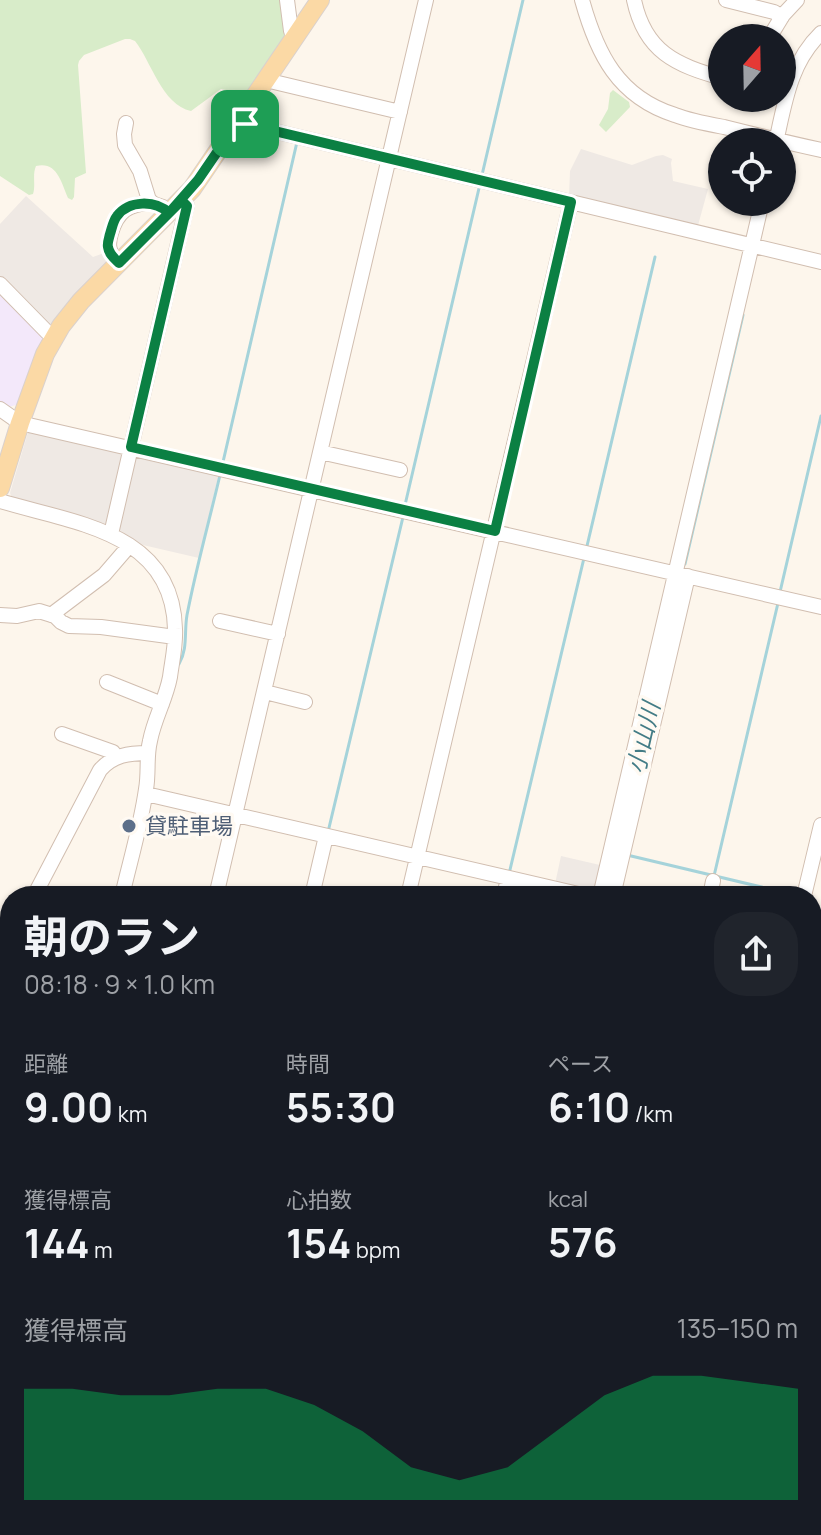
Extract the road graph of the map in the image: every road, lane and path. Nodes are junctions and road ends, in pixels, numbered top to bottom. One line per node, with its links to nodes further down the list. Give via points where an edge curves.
1 (287, 0): 11 (street)
2 (320, 0): 11 (main road)
3 (426, 0): 14 (street)
4 (582, 0): 17 (street, via 598,49 635,94 674,115)
5 (634, 0): 12 (street, via 639,20 659,49)
6 (728, 0): 8 (street)
7 (797, 0): 8 (street)
8 (782, 17): 9 (street)
9 (778, 24)
10 (821, 33): 18 (street, via 792,75)
11 (296, 35): 13 (main road)
12 (708, 74)
13 (268, 78): 14 (street); 15 (main road)
14 (400, 112): 21 (street)
15 (239, 120): 21 (street); 24 (main road)
16 (126, 123): 22 (street, via 125,145)
17 (725, 128)
18 (779, 128)
19 (796, 145): 20 (street)
20 (821, 150)
21 (389, 159): 23 (street); 34 (street)
22 (151, 202): 24 (street); 28 (street, via 126,209 114,221 108,245)
23 (571, 202): 26 (street); 39 (street)
24 (175, 206): 28 (main road); 33 (street, via 187,206)
25 (760, 216): 26 (street)
26 (756, 247): 27 (street); 42 (street)
27 (821, 262)
28 (119, 263): 30 (main road)
29 (0, 284): 30 (street)
30 (55, 336): 32 (main road)
31 (0, 409): 32 (street)
32 (20, 423): 33 (street); 36 (main road)
33 (131, 447): 37 (street); 40 (street)
34 (320, 452): 35 (street); 37 (street)
35 (400, 470)
36 (0, 488)
37 (313, 489): 39 (street); 47 (street)
38 (0, 501): 40 (street)
39 (495, 531): 42 (street); 61 (street)
40 (111, 534): 41 (street)
41 (129, 546): 45 (street, via 97,582); 48 (street, via 161,575 171,599)
42 (682, 574): 43 (street); 54 (street)
43 (821, 607)
44 (0, 615): 45 (street)
45 (51, 615): 48 (street, via 69,626)
46 (220, 621): 47 (street)
47 (278, 634): 50 (street)
48 (175, 637): 52 (street)
49 (107, 682): 52 (street)
50 (265, 692): 51 (street); 58 (street)
51 (305, 702)
52 (162, 704): 55 (street)
53 (62, 734): 56 (street)
54 (641, 752): 72 (street); 73 (street)
55 (148, 753): 56 (street); 57 (street)
56 (116, 757): 65 (street, via 100,770)
57 (146, 794): 58 (street); 66 (street)
58 (235, 815): 60 (street); 67 (street)
59 (821, 825): 63 (street)
60 (326, 836): 61 (street); 68 (street)
61 (417, 857): 62 (street); 69 (street)
62 (508, 878): 70 (street); 71 (street)
63 (815, 879)
64 (713, 881): 74 (street)
65 (39, 886)
66 (124, 886)
67 (218, 886)
68 (314, 886)
69 (410, 886)
70 (506, 886)
71 (543, 886)
72 (603, 886)
73 (615, 886)
74 (712, 886)

